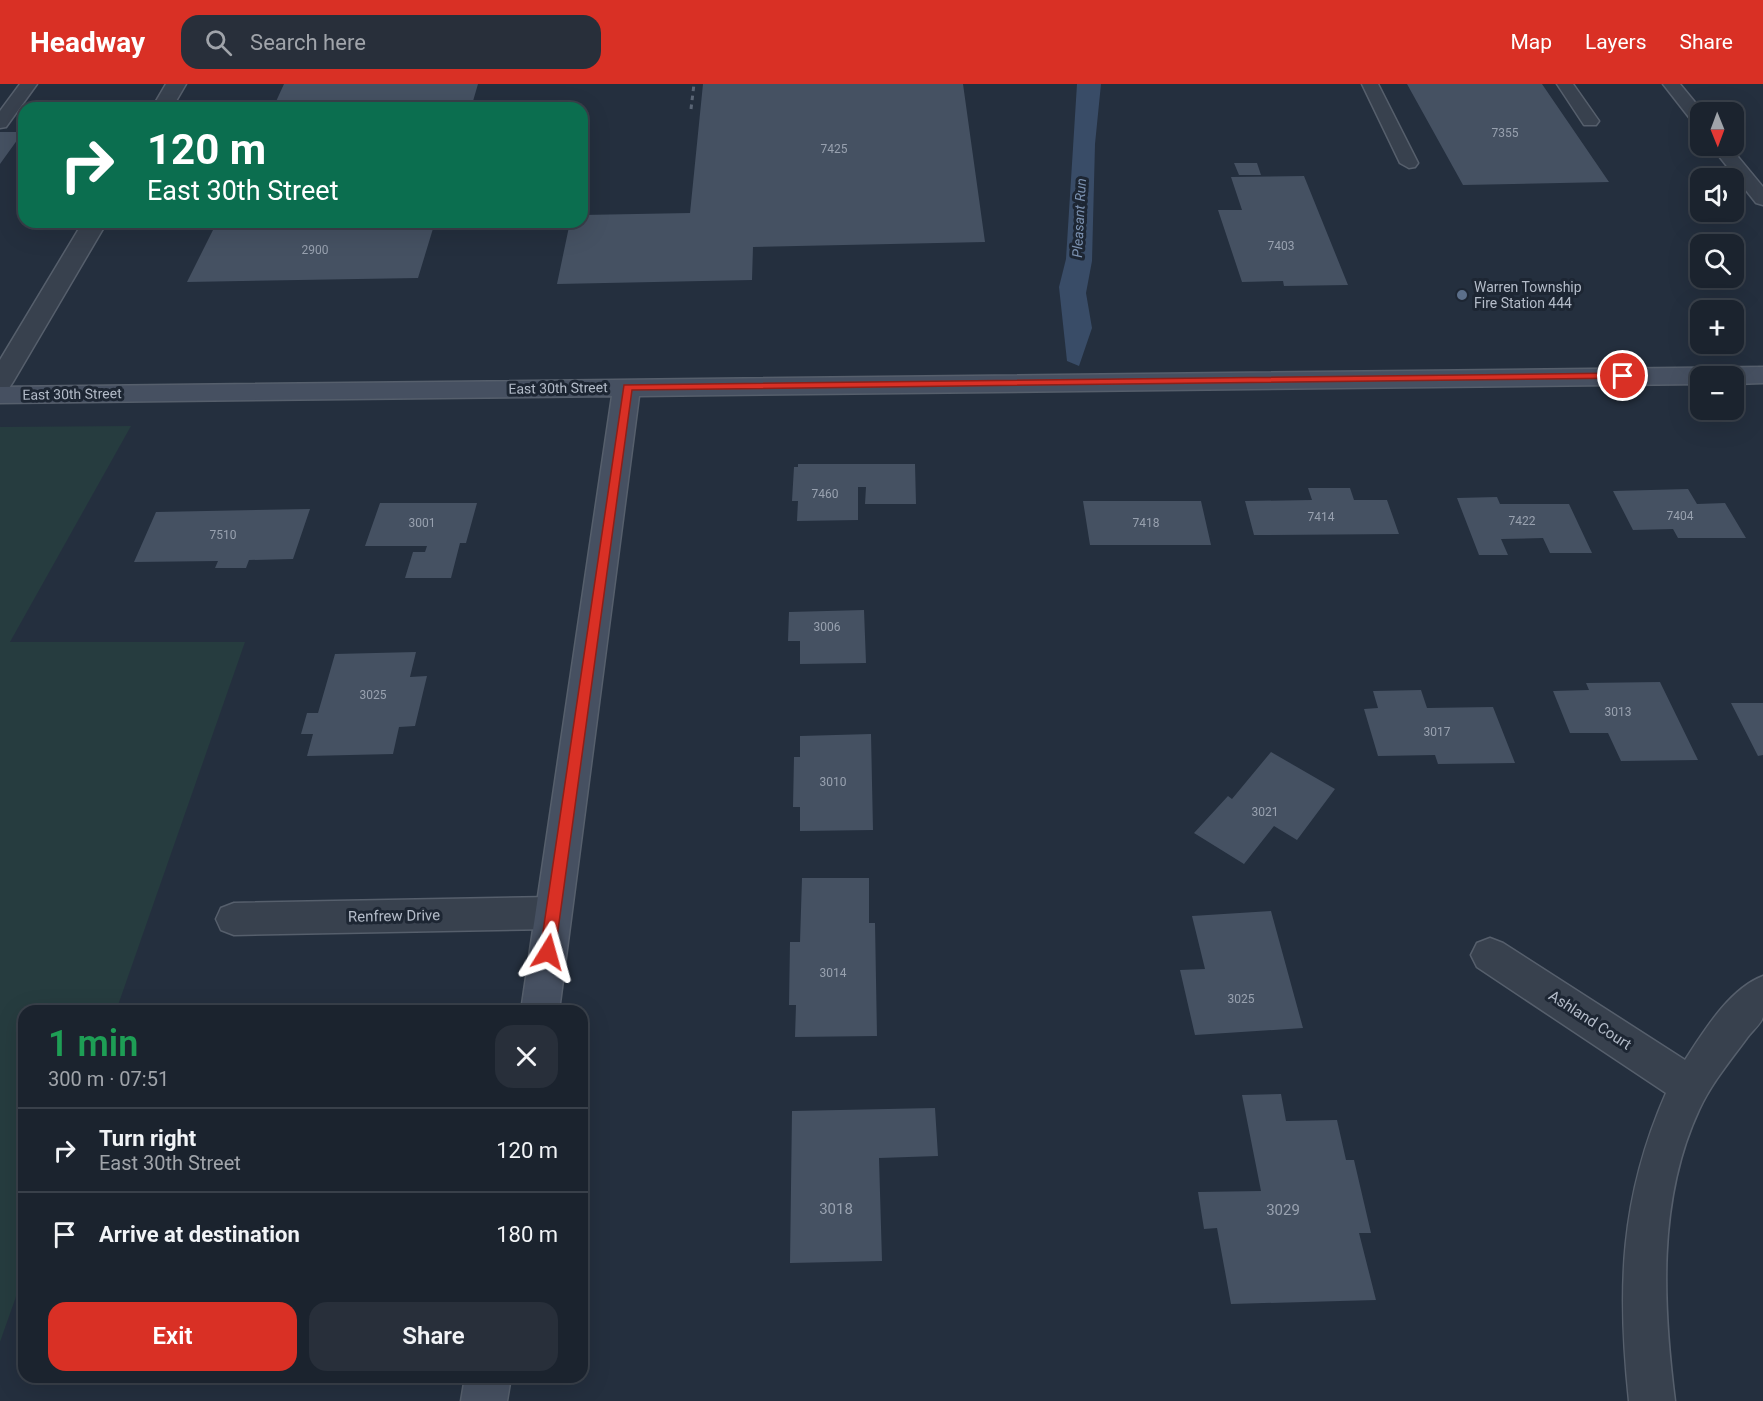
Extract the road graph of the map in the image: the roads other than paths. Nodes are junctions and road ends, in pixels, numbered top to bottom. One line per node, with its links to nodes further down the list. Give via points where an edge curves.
1 (29, 84): 9 (lane)
2 (176, 84): 6 (street)
3 (1370, 84): 11 (lane)
4 (1565, 84): 8 (lane)
5 (1671, 84): 7 (lane)
6 (166, 102)
7 (1690, 107)
8 (1590, 121)
9 (0, 123)
10 (1728, 156): 12 (lane)
11 (1408, 163)
12 (1763, 199)
13 (91, 228): 15 (street)
14 (1763, 375): 16 (main road, East 30th Street)
15 (0, 382)
16 (627, 387): 17 (main road, East 30th Street); 18 (main road)
17 (0, 395)
18 (553, 913): 19 (street, Renfrew Drive); 22 (main road)
19 (234, 919)
20 (1490, 955): 23 (street, Ashland Court)
21 (1763, 993): 23 (street, via 1729,1029)
22 (541, 1005)
23 (1690, 1086): 26 (street, via 1667,1139 1651,1199 1644,1300)
24 (487, 1383): 25 (main road)
25 (484, 1401)
26 (1652, 1401)

